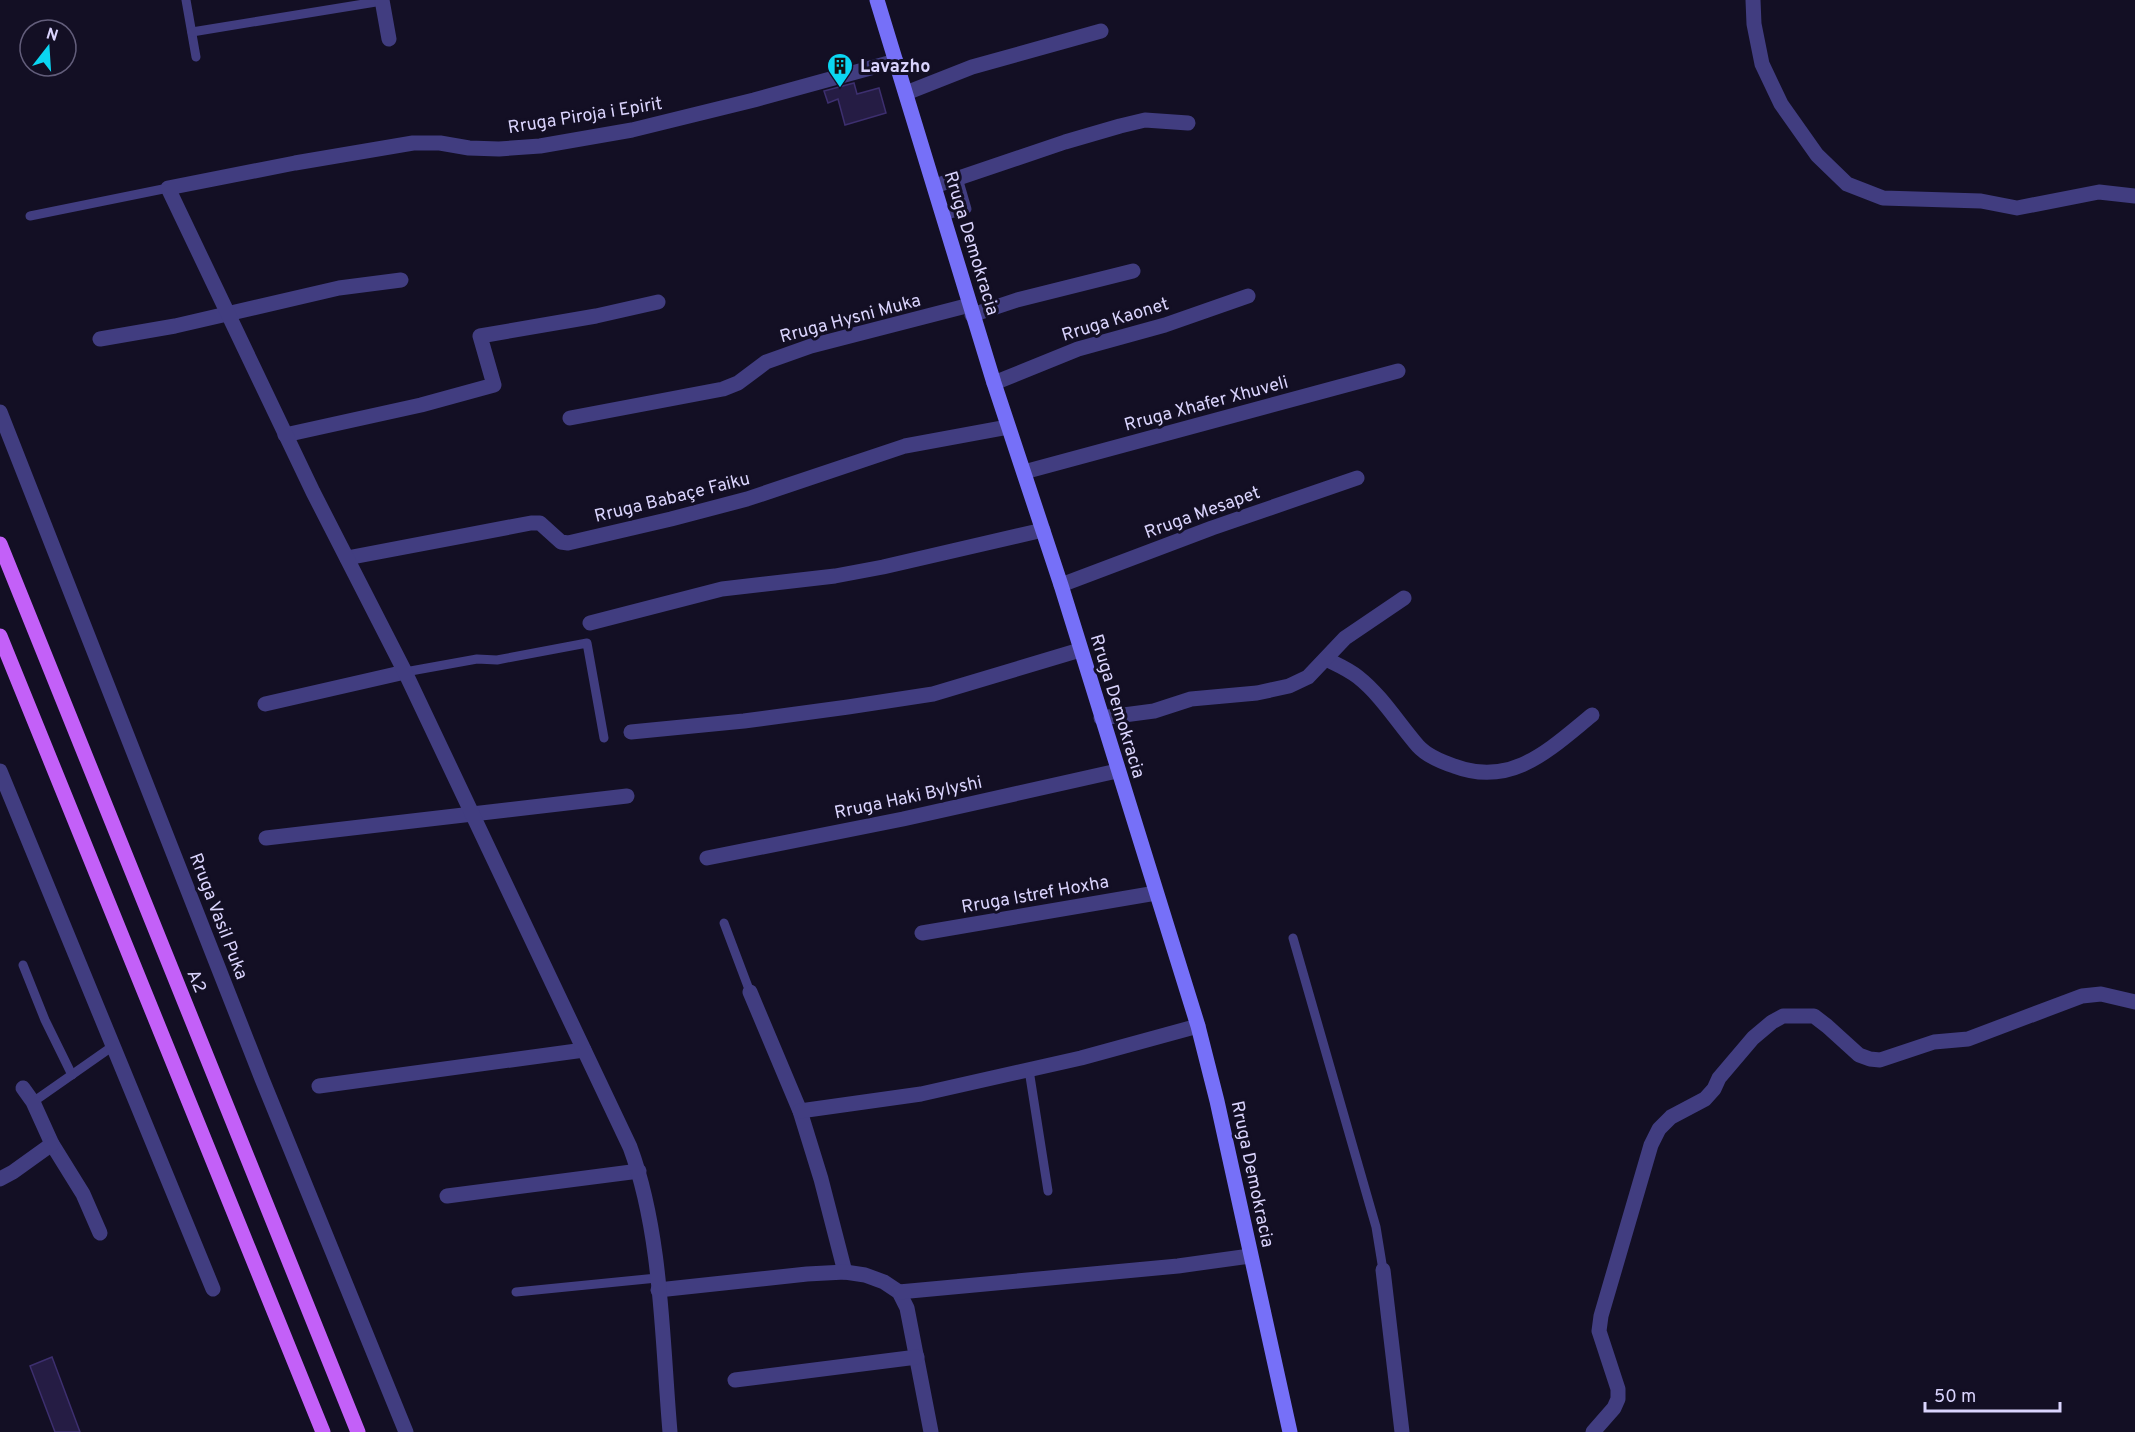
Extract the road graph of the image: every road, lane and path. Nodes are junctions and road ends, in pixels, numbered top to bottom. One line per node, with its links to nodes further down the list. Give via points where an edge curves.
1 (186, 0): 6 (lane)
2 (878, 0): 9 (main road, Rruga Demokracia)
3 (1753, 0): 15 (street, via 1762,64 1781,104 1817,155 1847,183 1883,198 1981,201 2017,208 2099,192)
4 (382, 1): 6 (lane); 7 (street)
5 (1101, 31): 10 (street, via 972,67)
6 (192, 32): 8 (lane)
7 (389, 39)
8 (196, 57)
9 (896, 61): 10 (main road, Rruga Demokracia); 14 (street, Rruga Piroja i Epirit, via 632,130 499,149 413,143)
10 (906, 93): 13 (main road, Rruga Demokracia)
11 (1188, 123): 12 (street, via 1145,120)
12 (958, 178): 13 (street); 17 (lane, via 968,209)
13 (935, 186): 17 (main road, Rruga Demokracia)
14 (168, 188): 16 (lane); 23 (street)
15 (2135, 196)
16 (30, 216)
17 (944, 216): 22 (main road, Rruga Demokracia)
18 (1133, 271): 22 (street, Rruga Hysni Muka)
19 (401, 280): 23 (street, via 339,288)
20 (1248, 296): 26 (street, Rruga Kaonet, via 1166,326 1078,349)
21 (658, 302): 30 (street, via 480,336 494,385)
22 (971, 310): 26 (main road, Rruga Demokracia); 28 (street, Rruga Hysni Muka, via 811,346 766,362 723,389)
23 (227, 314): 24 (street); 30 (street)
24 (100, 339)
25 (1398, 371): 31 (street, Rruga Xhafer Xhuveli)
26 (994, 383): 29 (main road, Rruga Demokracia)
27 (0, 412): 87 (street, Rruga Vasil Puka, via 262,1079)
28 (570, 418)
29 (1008, 427): 31 (main road, Rruga Demokracia); 35 (street, Rruga Babaçe Faiku, via 905,446 747,499 568,543 561,542 540,523 531,523)
30 (285, 435): 35 (street)
31 (1024, 472): 33 (main road, Rruga Demokracia)
32 (1357, 478): 36 (street, Rruga Mesapet)
33 (1043, 530): 36 (main road, Rruga Demokracia); 38 (street, via 835,576 722,589)
34 (0, 544): 86 (main road, A2)
35 (346, 558): 42 (street)
36 (1060, 585): 40 (main road, Rruga Demokracia)
37 (1404, 598): 41 (street, via 1345,638)
38 (590, 623)
39 (0, 636): 85 (main road)
40 (1080, 650): 45 (main road, Rruga Demokracia); 46 (street, via 933,694 744,721)
41 (1326, 659): 44 (street, via 1376,693 1420,748 1440,761 1470,772 1495,773 1522,766 1544,754); 45 (street, via 1289,687 1191,699 1154,711)
42 (405, 672): 43 (street); 47 (lane, via 586,643); 51 (street)
43 (265, 704)
44 (1592, 715)
45 (1101, 718): 49 (main road, Rruga Demokracia)
46 (631, 732)
47 (604, 738)
48 (0, 771): 62 (street)
49 (1117, 771): 53 (street, Rruga Haki Bylyshi); 54 (main road, Rruga Demokracia)
50 (627, 796): 51 (street)
51 (472, 815): 52 (street); 63 (street)
52 (266, 838)
53 (707, 858)
54 (1156, 893): 56 (street, Rruga Istref Hoxha); 61 (main road, Rruga Demokracia)
55 (724, 923): 59 (lane)
56 (922, 933)
57 (1293, 938): 77 (lane, via 1376,1227)
58 (23, 965): 65 (lane)
59 (750, 992): 69 (street)
60 (2135, 1002): 92 (street, via 2102,994 2082,996 1968,1039 1934,1042 1880,1060 1859,1055 1814,1016 1783,1016 1772,1022 1753,1038 1705,1099 1671,1117 1651,1145 1599,1331 1618,1399)
61 (1198, 1026): 64 (street); 76 (main road, Rruga Demokracia)
62 (113, 1046): 65 (lane); 80 (street)
63 (585, 1050): 66 (street); 71 (street)
64 (1029, 1070): 69 (street, via 921,1094); 73 (lane)
65 (72, 1076): 68 (lane)
66 (319, 1086)
67 (23, 1088): 68 (street)
68 (33, 1102): 70 (street)
69 (800, 1111): 78 (street)
70 (51, 1144): 72 (street); 75 (street, via 83,1194)
71 (639, 1171): 74 (street); 79 (street)
72 (0, 1179)
73 (1048, 1191)
74 (447, 1197)
75 (100, 1233)
76 (1250, 1256): 82 (street); 90 (main road, Rruga Demokracia)
77 (1383, 1270): 91 (street)
78 (845, 1272): 79 (street); 82 (street, via 884,1282)
79 (657, 1284): 81 (lane); 88 (street)
80 (213, 1289)
81 (516, 1292)
82 (899, 1292): 83 (street, via 908,1308)
83 (917, 1357): 84 (street); 89 (street)
84 (735, 1380)
85 (323, 1432)
86 (358, 1432)
87 (406, 1432)
88 (670, 1432)
89 (930, 1432)
90 (1290, 1432)
91 (1402, 1432)
92 (1593, 1432)

